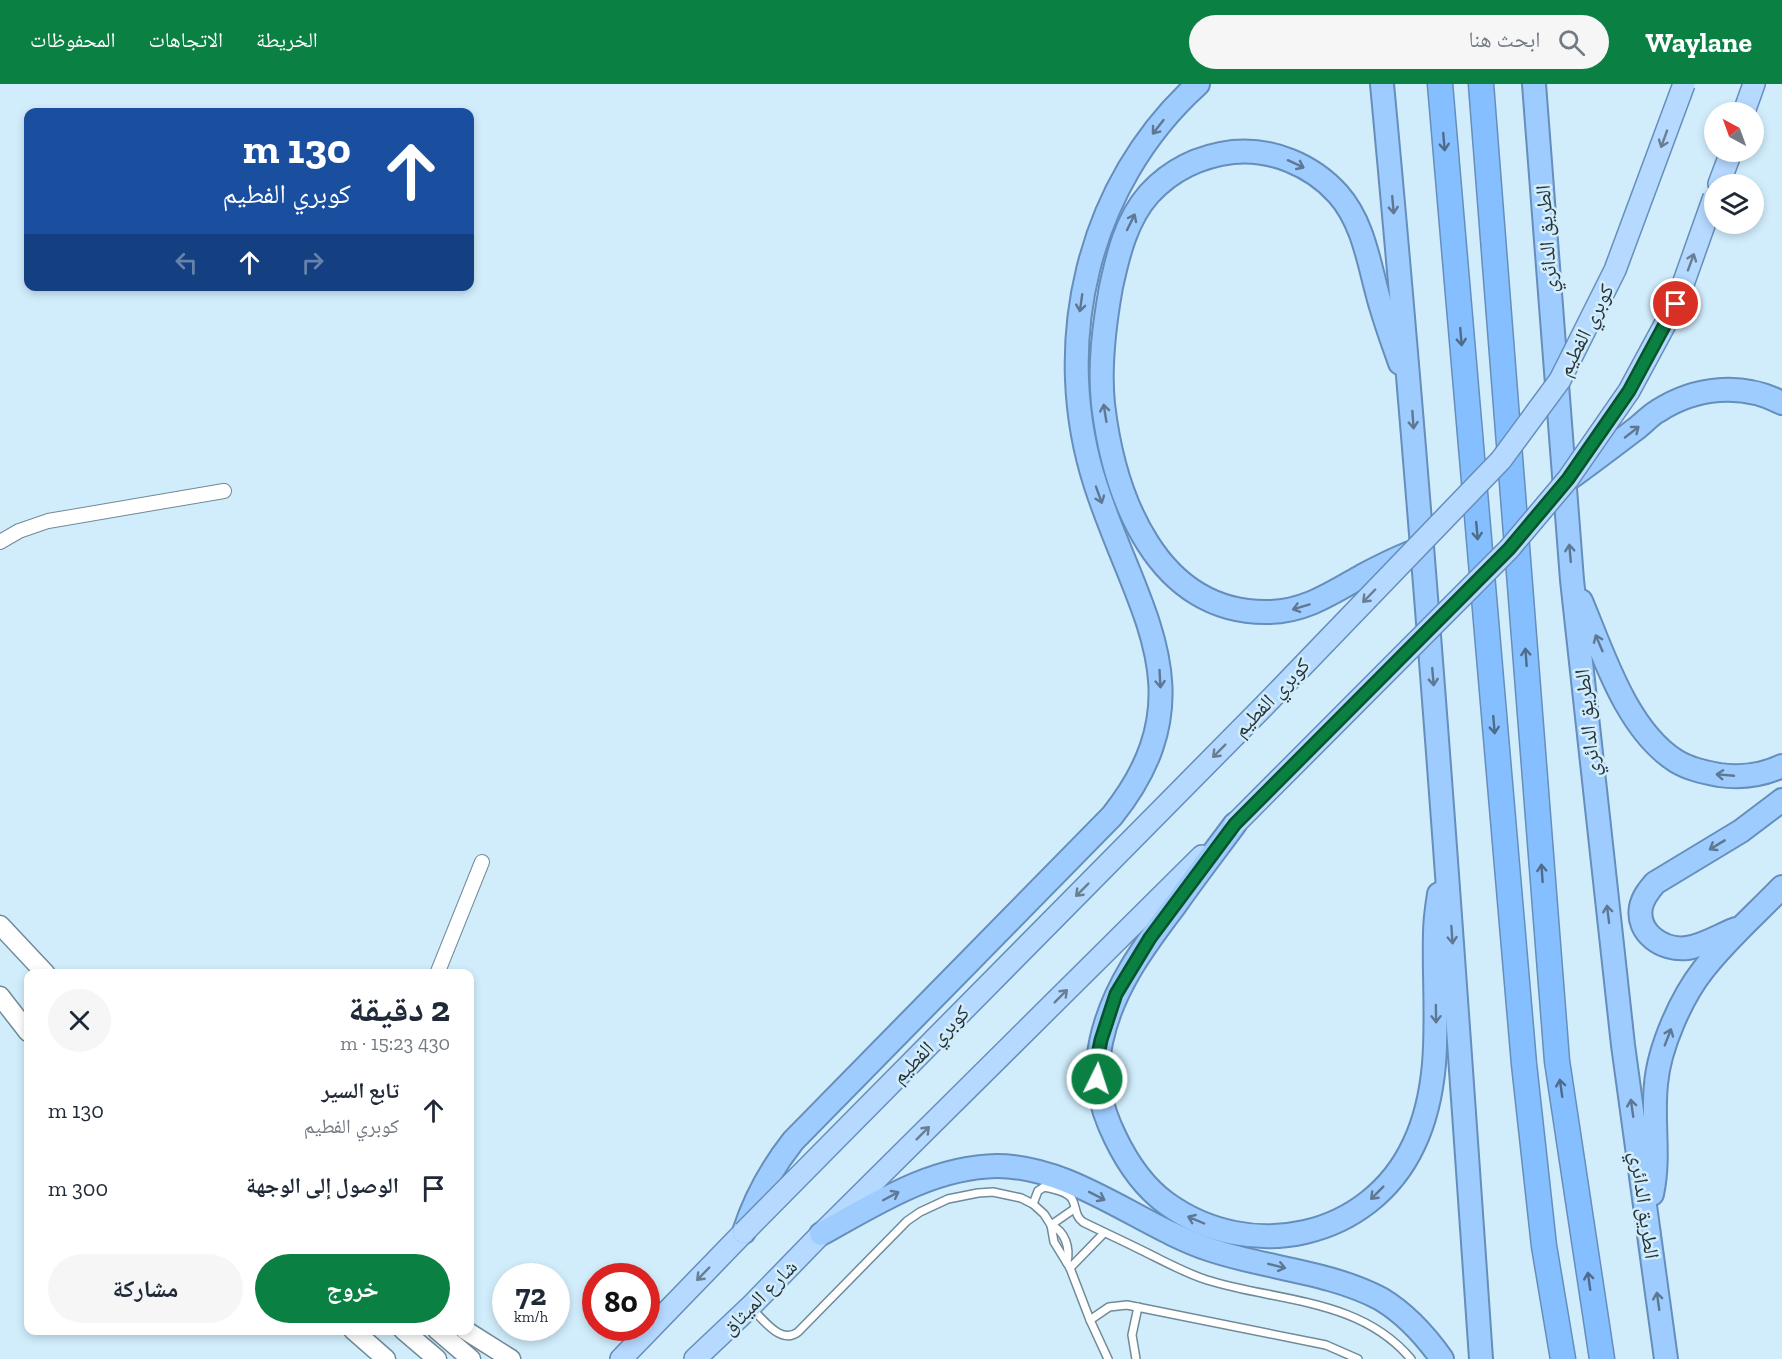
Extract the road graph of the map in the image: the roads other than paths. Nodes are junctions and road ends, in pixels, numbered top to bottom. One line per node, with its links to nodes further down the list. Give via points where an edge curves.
1 (1198, 84): 34 (highway, one-way to 34, via 1165,118 1124,174 1094,243 1080,307 1077,374 1085,446 1095,486 1149,624 1161,676 1156,732 1148,758 1112,816 793,1141 763,1184)
2 (1382, 84): 10 (highway, one-way to 10)
3 (1440, 84): 57 (highway, one-way to 57, via 1524,1064 1545,1246)
4 (1481, 84): 58 (highway, one-way to 4, via 1557,1061)
5 (1534, 84): 16 (highway, الطريق الدائري, one-way to 5)
6 (1684, 84): 15 (main road, كوبري الفطيم, one-way to 15, bridge, via 1615,270 1560,381 1501,460)
7 (1754, 84): 8 (main road)
8 (1748, 102)
9 (1704, 225): 12 (main road, one-way to 9, bridge, via 1629,391 1676,304)
10 (1410, 387): 15 (highway, one-way to 10, via 1316,602 1270,612 1246,611 1213,602 1182,584 1165,568 1150,549 1124,493 1110,450 1104,412 1102,347 1107,307 1122,242 1133,217 1161,183 1191,163 1216,154 1270,154 1295,162 1318,176 1338,194 1360,232 1383,315); 20 (highway, one-way to 20)
11 (1782, 403): 12 (highway, one-way to 11, via 1656,412 1700,392 1748,391)
12 (1568, 479): 19 (main road, bridge, via 1509,549)
13 (224, 491): 14 (street, via 48,521)
14 (0, 542)
15 (1410, 553): 34 (main road, كوبري الفطيم, one-way to 34, bridge)
16 (1572, 580): 17 (highway, one-way to 16, via 1772,771 1728,776 1694,770 1666,754 1636,719 1617,684); 32 (highway, الطريق الدائري, one-way to 16)
17 (1782, 766)
18 (1782, 800): 24 (highway, one-way to 24, via 1741,831 1655,883 1645,894 1641,908 1641,920 1652,939 1672,948 1699,945)
19 (1235, 824): 20 (highway, one-way to 19, via 1435,932 1436,1027 1430,1097 1413,1146 1397,1173 1366,1204 1344,1218 1302,1233 1257,1237 1233,1233 1187,1216 1143,1181 1123,1154 1104,1113 1096,1065 1116,994 1150,938); 36 (main road, one-way to 19)
20 (1445, 830): 56 (highway, one-way to 56)
21 (482, 862): 26 (street)
22 (1782, 887): 24 (highway)
23 (0, 925): 25 (main road)
24 (1744, 925): 32 (highway, one-way to 24, via 1657,1144 1656,1080 1664,1048 1703,970)
25 (34, 967)
26 (439, 969)
27 (0, 996): 28 (main road); 29 (main road)
28 (24, 1011)
29 (24, 1027)
30 (1033, 1204): 31 (lane, via 1038,1191 1047,1186 1068,1195); 33 (lane); 38 (lane, via 1005,1194 978,1193 948,1199 920,1212 896,1231 791,1337 782,1336)
31 (1074, 1209): 33 (lane); 35 (lane, via 1078,1218)
32 (1646, 1218): 59 (highway, الطريق الدائري, one-way to 32)
33 (1051, 1225): 37 (lane, via 1056,1248); 37 (lane, via 1066,1242)
34 (744, 1232): 49 (main road, one-way to 49)
35 (1104, 1233): 37 (lane); 54 (lane, via 1193,1275 1361,1319 1382,1331)
36 (821, 1234): 38 (main road, شارع الميثاق); 55 (highway, one-way to 55, via 927,1178 980,1167 1027,1169 1072,1182 1211,1250 1321,1278 1379,1298 1416,1327)
37 (1069, 1266): 40 (lane)
38 (750, 1307): 50 (main road, شارع الميثاق)
39 (1138, 1307): 40 (lane, via 1113,1305); 52 (lane, via 1132,1335); 53 (lane, via 1326,1345)
40 (1090, 1320): 51 (lane)
41 (359, 1335): 46 (main road)
42 (409, 1335): 47 (main road)
43 (443, 1335): 48 (main road)
44 (472, 1335): 45 (main road)
45 (503, 1357)
46 (386, 1359)
47 (436, 1359)
48 (471, 1359)
49 (621, 1359)
50 (695, 1359)
51 (1108, 1359)
52 (1136, 1359)
53 (1358, 1359)
54 (1411, 1359)
55 (1442, 1359)
56 (1482, 1359)
57 (1563, 1359)
58 (1602, 1359)
59 (1666, 1359)

